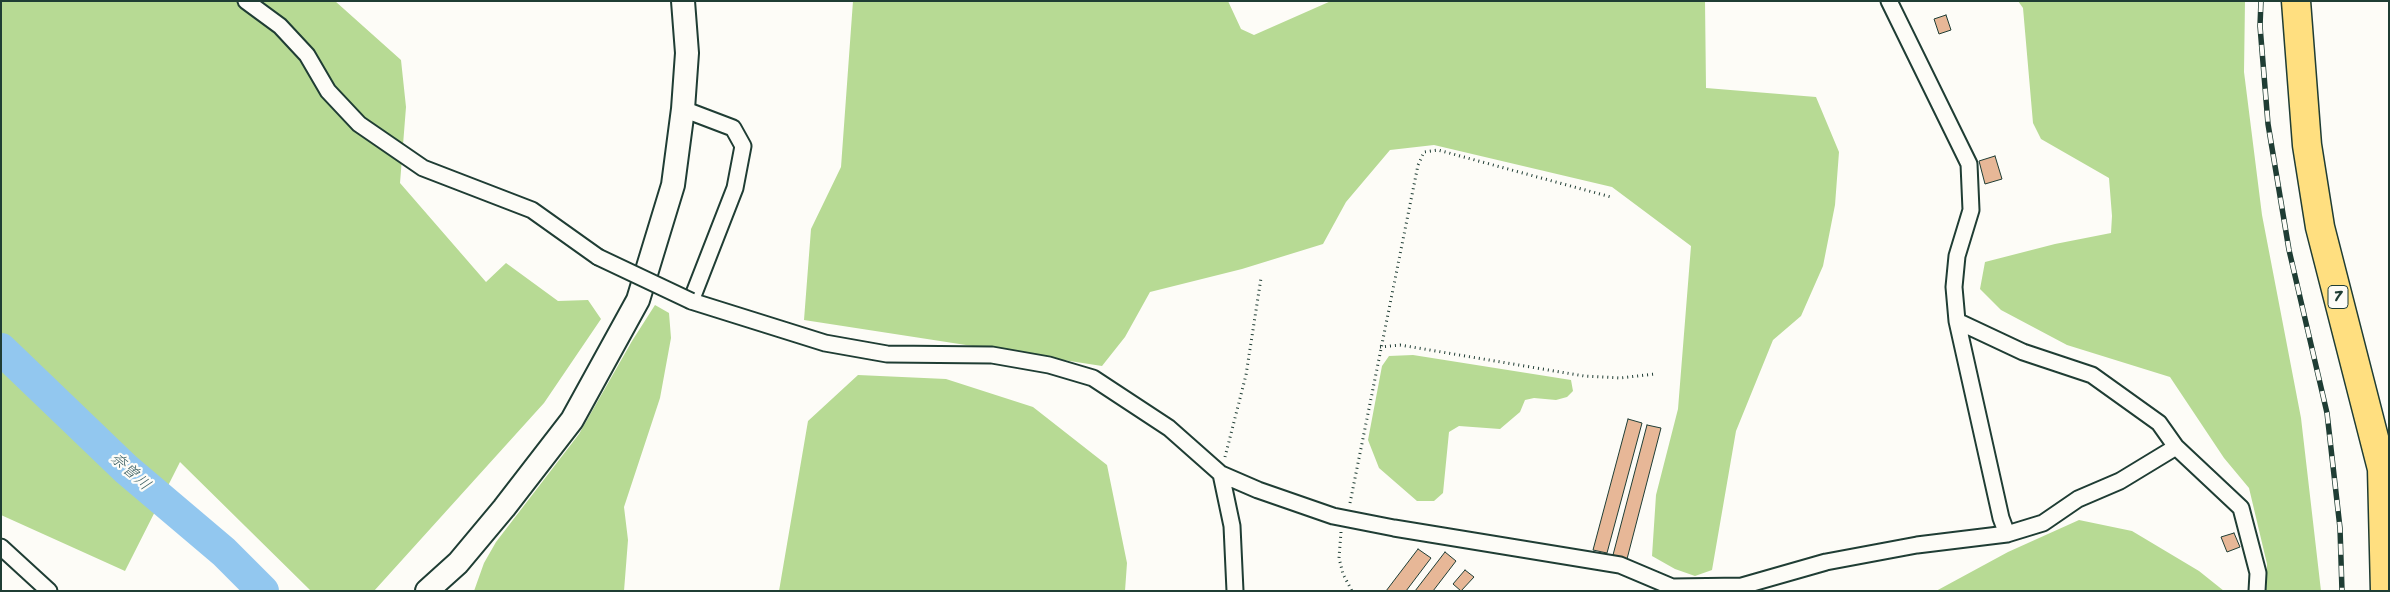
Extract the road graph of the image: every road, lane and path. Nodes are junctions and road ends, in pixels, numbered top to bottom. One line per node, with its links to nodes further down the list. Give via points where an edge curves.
1 (246, 1): 8 (street, bridge, via 280,26 307,54 328,91 359,124 423,168 532,210 598,257)
2 (683, 1): 5 (street, via 687,53)
3 (1889, 1): 9 (street, via 1969,164 1971,210 1958,256 1954,287)
4 (2296, 1): 22 (highway, 7, via 2307,144 2320,227 2382,469)
5 (683, 109): 8 (street, via 733,128 743,146 735,188); 18 (street, via 674,184 638,300 572,420 499,515 458,562)
6 (1611, 197): 10 (path, via 1438,150 1424,152 1418,165)
7 (1261, 278): 13 (path, via 1246,375)
8 (692, 301): 13 (street, via 825,343 887,354 992,355 1049,365 1093,378 1168,428)
9 (1957, 321): 12 (street, via 2023,352 2092,375 2159,423); 15 (street)
10 (1380, 347): 11 (path, via 1400,345 1584,376 1620,378); 14 (path, via 1350,505)
11 (1655, 374)
12 (2176, 447): 15 (street, via 2120,481 2078,499 2043,523); 21 (street, via 2241,508 2258,573)
13 (1221, 474): 14 (street); 19 (street, via 1232,526)
14 (1342, 518): 15 (street, via 1620,565 1672,586 1742,586 1826,562 1897,548); 20 (path, via 1339,558)
15 (2007, 534)
16 (1, 547): 17 (street)
17 (48, 591)
18 (427, 591)
19 (1235, 591)
20 (1352, 591)
21 (2257, 591)
22 (2386, 591)

